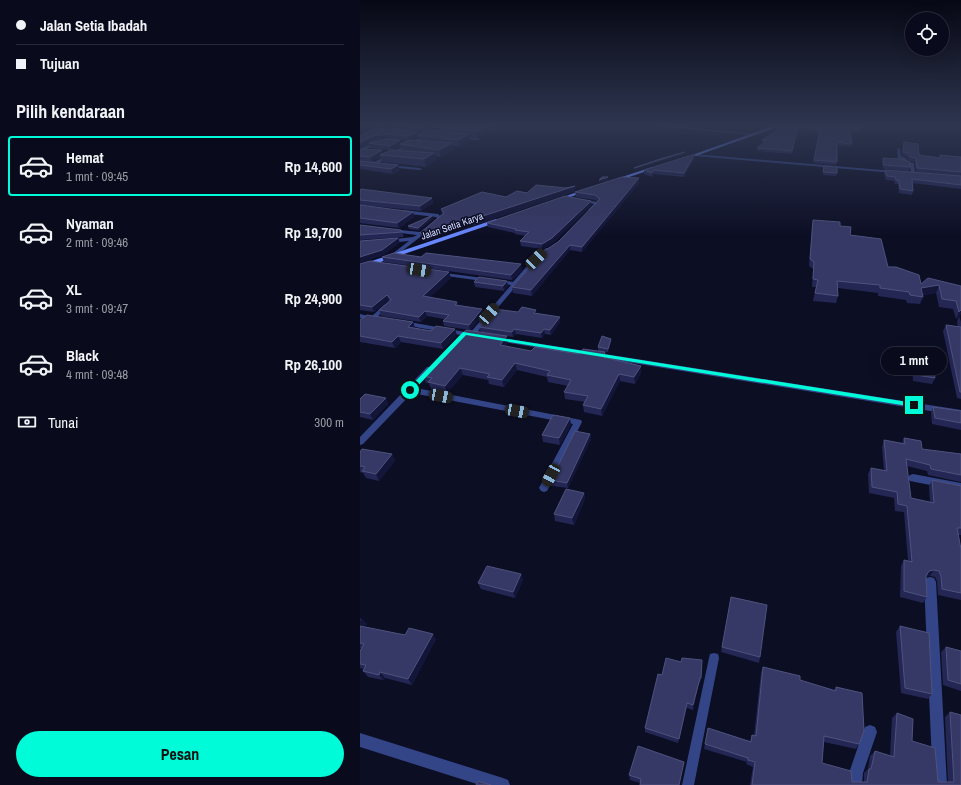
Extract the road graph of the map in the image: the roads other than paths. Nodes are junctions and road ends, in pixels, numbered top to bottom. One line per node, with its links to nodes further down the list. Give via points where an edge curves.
1 (367, 163): 4 (street)
2 (786, 163): 7 (street)
3 (906, 163): 9 (street, via 912,164)
4 (373, 164): 6 (street)
5 (660, 166): 11 (main road)
6 (420, 169)
7 (898, 172)
8 (906, 173): 9 (street)
9 (913, 174): 10 (street)
10 (921, 174)
11 (612, 181)
12 (592, 188): 13 (main road)
13 (565, 198): 14 (main road); 16 (street, via 597,203)
14 (550, 202)
15 (399, 212): 19 (street, via 441,217)
16 (586, 215)
17 (500, 219): 23 (main road, Jalan Setia Karya)
18 (383, 229): 19 (street)
19 (421, 234): 20 (street)
20 (415, 239): 21 (street); 23 (street)
21 (384, 242)
22 (556, 245): 28 (street, via 545,251)
23 (394, 255): 24 (main road, Jalan Setia Karya)
24 (373, 263): 25 (street); 26 (main road, Jalan Setia Karya)
25 (388, 265)
26 (360, 267)
27 (434, 272): 28 (street)
28 (515, 284): 33 (street)
29 (389, 304): 31 (lane)
30 (360, 316): 31 (street)
31 (377, 319)
32 (396, 322): 33 (street)
33 (473, 336): 36 (street)
34 (437, 362): 35 (street)
35 (410, 390): 37 (street); 40 (street, via 578,422)
36 (961, 413)
37 (360, 442)
38 (913, 478): 39 (street)
39 (961, 487)
40 (544, 488)
41 (930, 582): 48 (street)
42 (714, 658): 46 (lane)
43 (870, 732): 47 (street, via 856,773)
44 (360, 740): 45 (street)
45 (503, 785)
46 (688, 785)
47 (856, 785)
48 (940, 785)

